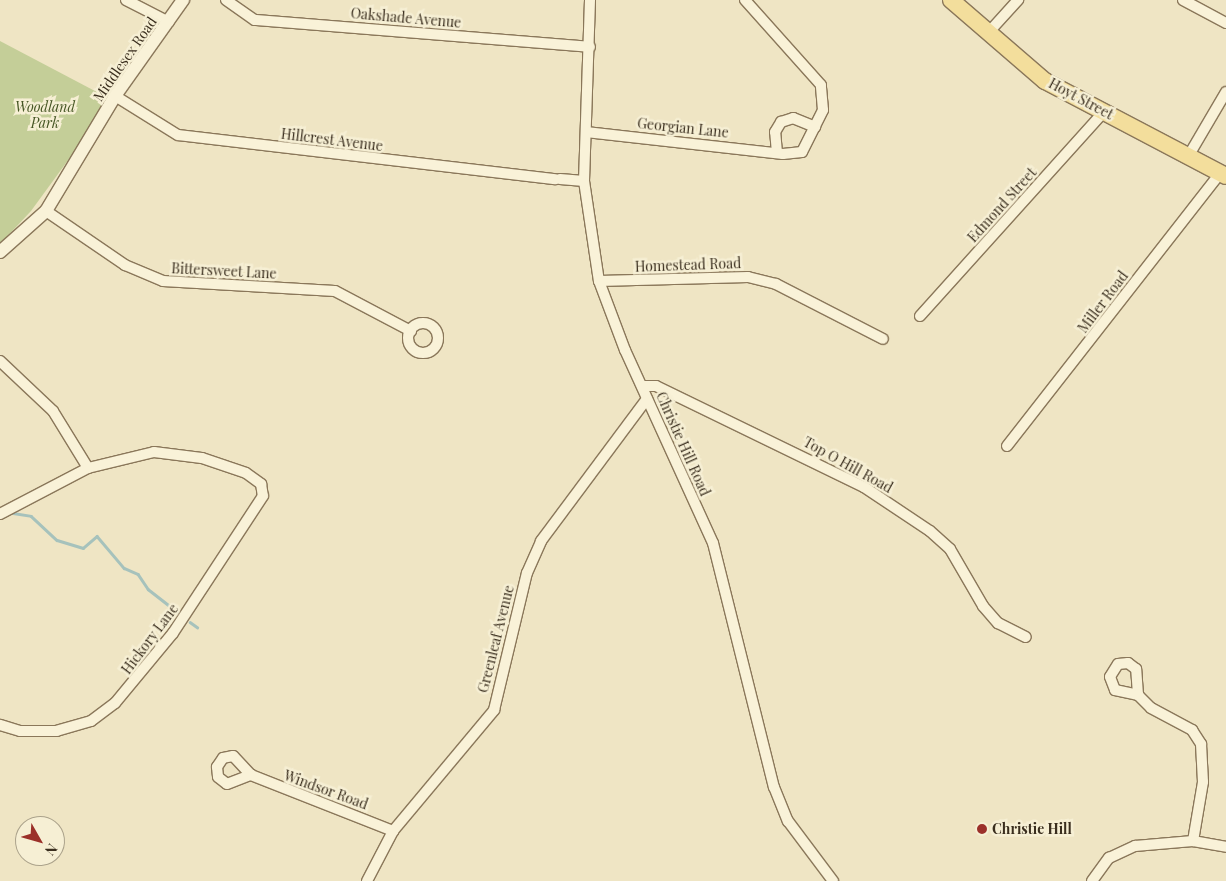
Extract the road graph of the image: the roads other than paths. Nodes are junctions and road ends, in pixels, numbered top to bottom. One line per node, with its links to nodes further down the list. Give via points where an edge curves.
1 (126, 0): 9 (street)
2 (184, 0): 9 (street, Middlesex Road)
3 (226, 0): 12 (street, Oakshade Avenue, via 255,20)
4 (590, 0): 12 (street, Christie Hill Road)
5 (744, 0): 16 (street, Georgian Lane, via 821,85 823,110)
6 (951, 0): 11 (main road, Hoyt Street)
7 (1018, 0): 11 (street)
8 (1183, 0): 10 (street)
9 (170, 22): 14 (street, Middlesex Road)
10 (1226, 23)
11 (988, 33): 15 (main road, Hoyt Street, via 1045,81)
12 (590, 47): 17 (street, Christie Hill Road)
13 (1226, 92): 19 (street)
14 (116, 96): 21 (street, Hillcrest Avenue, via 178,135); 22 (street, Middlesex Road)
15 (1104, 112): 19 (main road, Hoyt Street); 25 (street, Edmond Street)
16 (815, 127): 18 (street, Georgian Lane, via 802,152); 18 (street, via 793,118 781,122 775,132)
17 (586, 132): 18 (street, Georgian Lane); 21 (street, Christie Hill Road)
18 (777, 153)
19 (1189, 155): 20 (main road, Hoyt Street)
20 (1223, 175): 31 (street, Miller Road)
21 (584, 181): 24 (street, Christie Hill Road)
22 (46, 211): 23 (street, Middlesex Road); 26 (street, Bittersweet Lane, via 125,265 163,281 335,291)
23 (0, 252)
24 (599, 281): 27 (street, Homestead Road, via 748,276 792,291); 29 (street, Christie Hill Road)
25 (920, 316)
26 (411, 331)
27 (882, 339)
28 (0, 361): 32 (street, via 53,411)
29 (642, 386): 30 (street, Christie Hill Road); 34 (street, Top O Hill Road, via 656,386 864,487 930,531 950,550 988,613)
30 (648, 399): 38 (street, Greenleaf Avenue, via 541,540 527,573 494,710); 42 (street, Christie Hill Road, via 713,542 774,787 788,821)
31 (1006, 446)
32 (88, 468): 33 (street); 36 (street, Hickory Lane, via 140,453 168,452 246,472 261,484 258,510 153,660 115,703 91,721 57,731 20,732)
33 (0, 514)
34 (1026, 638)
35 (1138, 695): 39 (street, via 1151,708 1192,730 1201,744 1205,761)
36 (0, 724)
37 (251, 775): 38 (street, Windsor Road)
38 (393, 831): 41 (street, Greenleaf Avenue)
39 (1193, 840): 40 (street); 43 (street, via 1135,846 1109,858)
40 (1226, 847)
41 (367, 881)
42 (833, 881)
43 (1092, 881)

